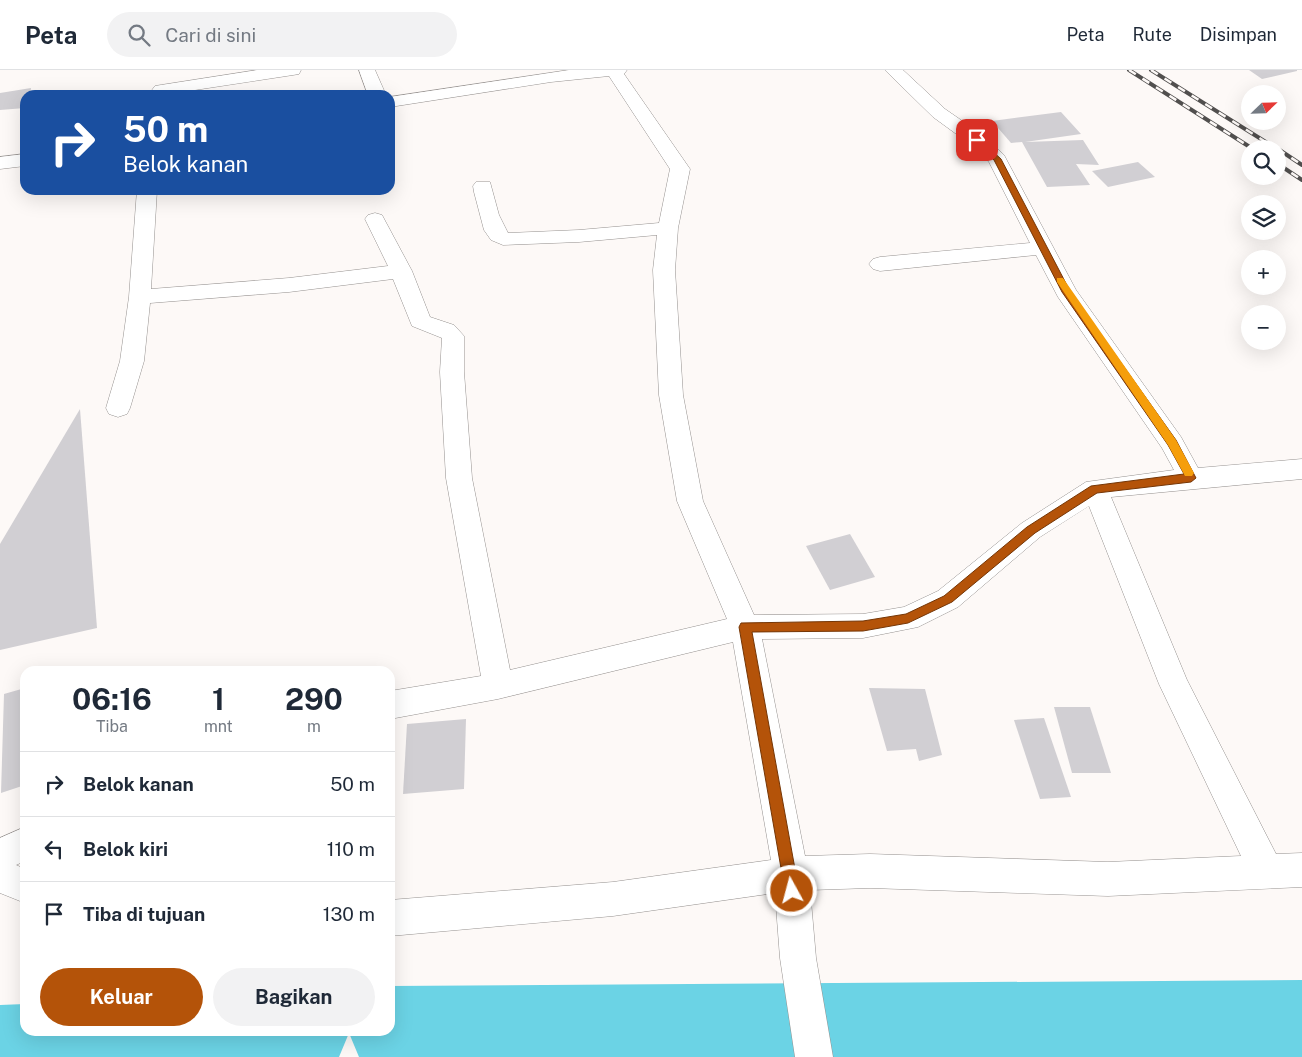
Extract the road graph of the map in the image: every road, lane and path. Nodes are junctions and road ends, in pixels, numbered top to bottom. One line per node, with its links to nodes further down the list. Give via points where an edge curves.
1 (160, 70): 8 (street)
2 (293, 70): 7 (street)
3 (367, 70): 10 (street)
4 (613, 70): 5 (street); 11 (street); 17 (street, via 679,165 680,174)
5 (619, 70)
6 (892, 70): 18 (street, via 997,159)
7 (265, 72): 9 (street)
8 (160, 90)
9 (175, 90)
10 (375, 90)
11 (395, 101)
12 (20, 161): 13 (street)
13 (0, 163)
14 (483, 186): 17 (street, via 496,234 503,239)
15 (148, 195): 21 (street)
16 (374, 218): 20 (street)
17 (668, 228): 26 (street, via 664,270 670,395 690,501)
18 (1044, 248): 19 (street); 24 (street, via 1066,292 1172,443)
19 (880, 264)
20 (401, 271): 21 (street, via 289,285); 27 (street, via 420,321 453,336 452,372 459,478)
21 (140, 297): 22 (street, via 132,361)
22 (118, 408)
23 (1302, 469): 24 (street)
24 (1191, 478): 25 (street)
25 (1095, 489): 26 (street, via 1031,530 948,599 908,618 863,626); 32 (street, via 1174,684)
26 (745, 627): 27 (street); 33 (street)
27 (498, 686): 28 (street)
28 (395, 704)
29 (20, 846): 30 (street)
30 (0, 856)
31 (1302, 870): 32 (street)
32 (1266, 871): 33 (street, via 1108,879 870,870)
33 (790, 874): 36 (street, via 613,898); 37 (street, via 798,958)
34 (0, 876): 35 (street)
35 (20, 884)
36 (395, 918)
37 (814, 1057)

